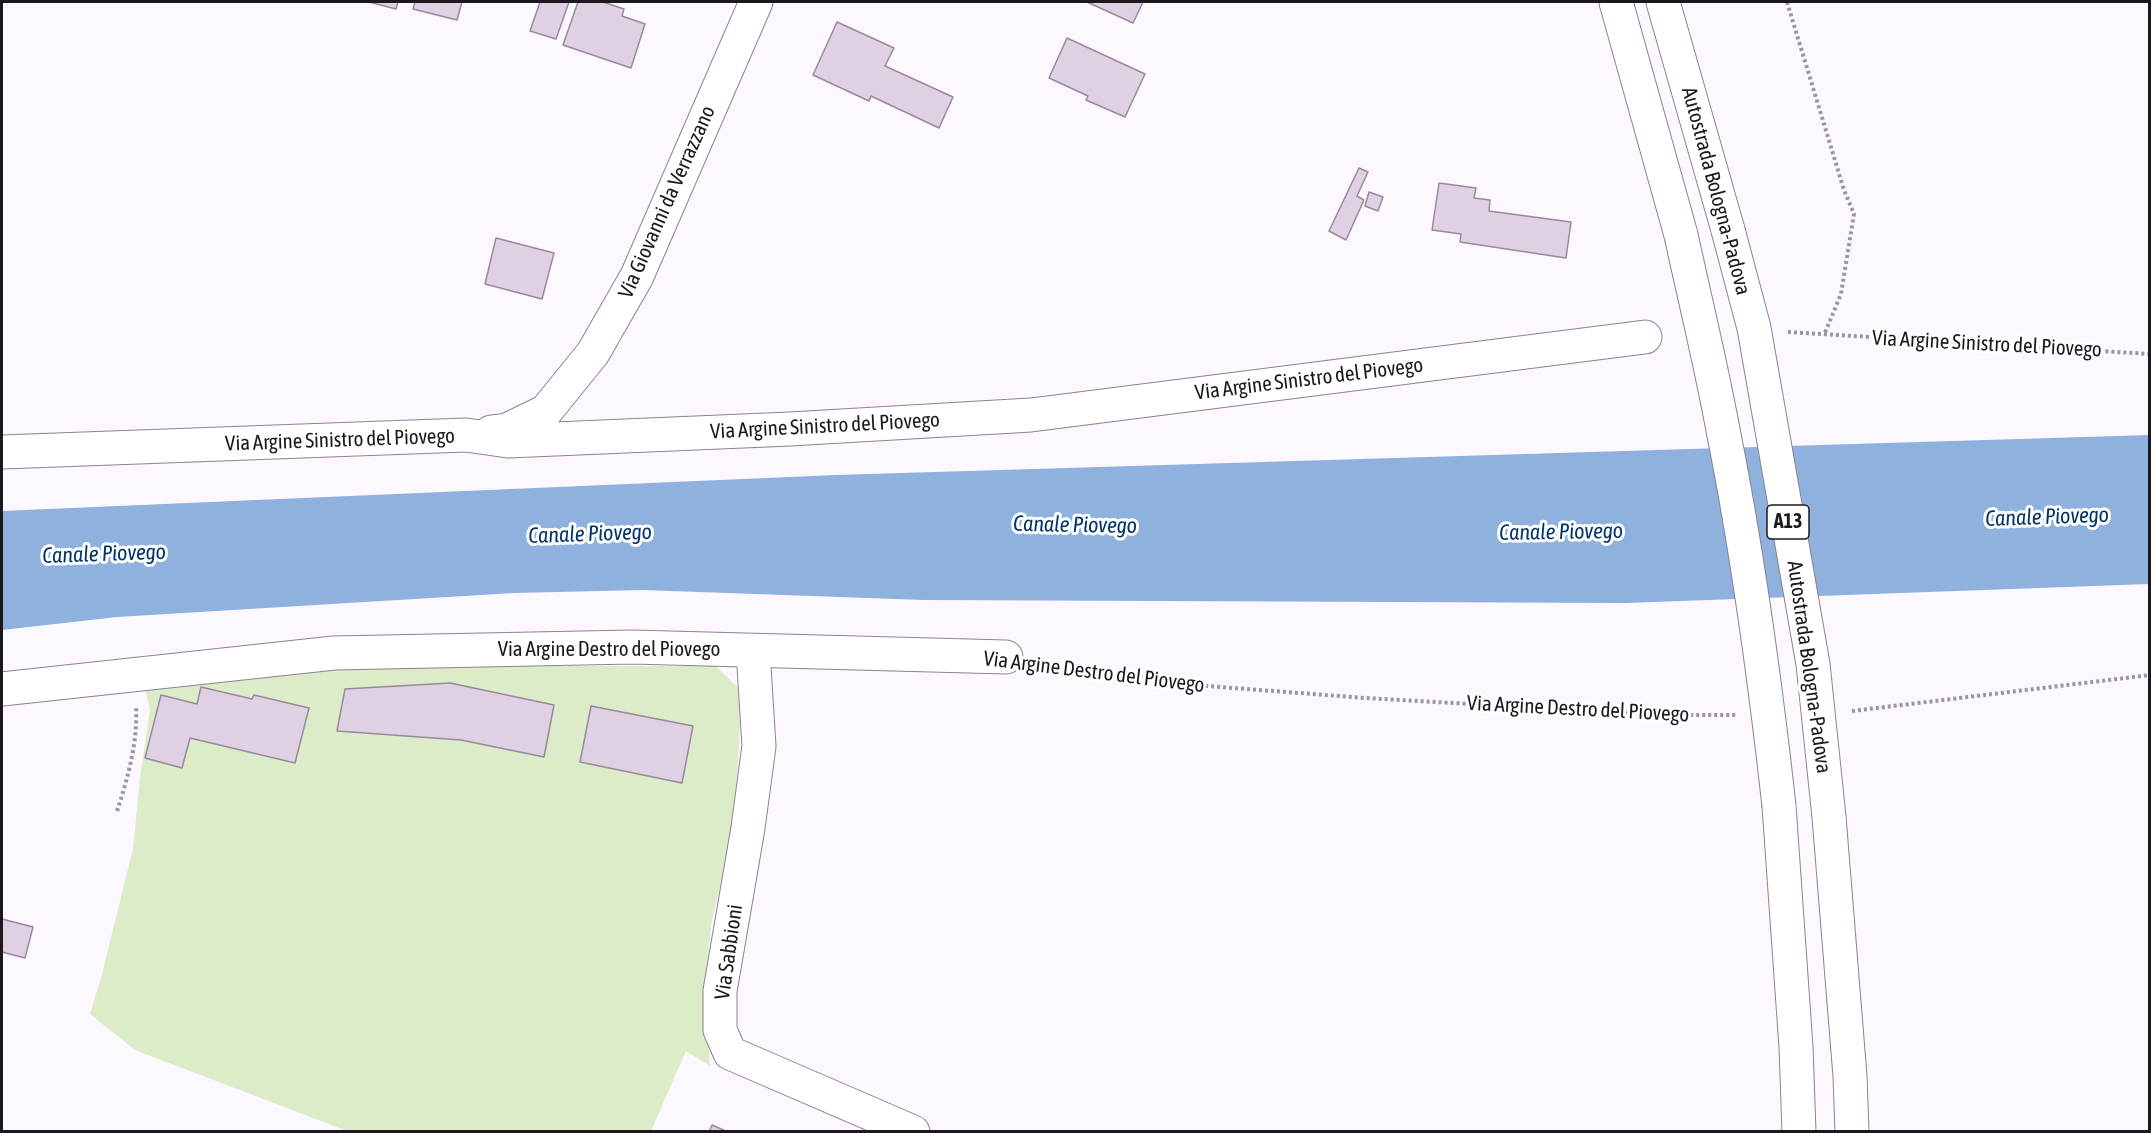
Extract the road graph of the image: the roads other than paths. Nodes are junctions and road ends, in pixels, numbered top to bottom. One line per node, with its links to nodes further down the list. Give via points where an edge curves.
1 (756, 2): 5 (main road, Via Giovanni da Verrazzano, via 637,276 593,353 546,411 507,430)
2 (1616, 2): 11 (main road, A13, bridge, via 1681,235 1742,531 1779,806)
3 (1664, 2): 12 (main road, Autostrada Bologna-Padova / A13, bridge, via 1754,328 1811,653 1829,817)
4 (1645, 337): 5 (main road, Via Argine Sinistro del Piovego, via 1031,416 508,441)
5 (466, 435): 6 (main road, Via Argine Sinistro del Piovego)
6 (2, 452)
7 (753, 651): 8 (main road, Via Argine Destro del Piovego); 9 (main road, Via Argine Destro del Piovego, via 632,646 334,653); 10 (main road, Via Sabbioni, via 759,746 720,991 720,1030 730,1053)
8 (1005, 657)
9 (2, 688)
10 (913, 1131)
11 (1798, 1131)
12 (1852, 1131)

